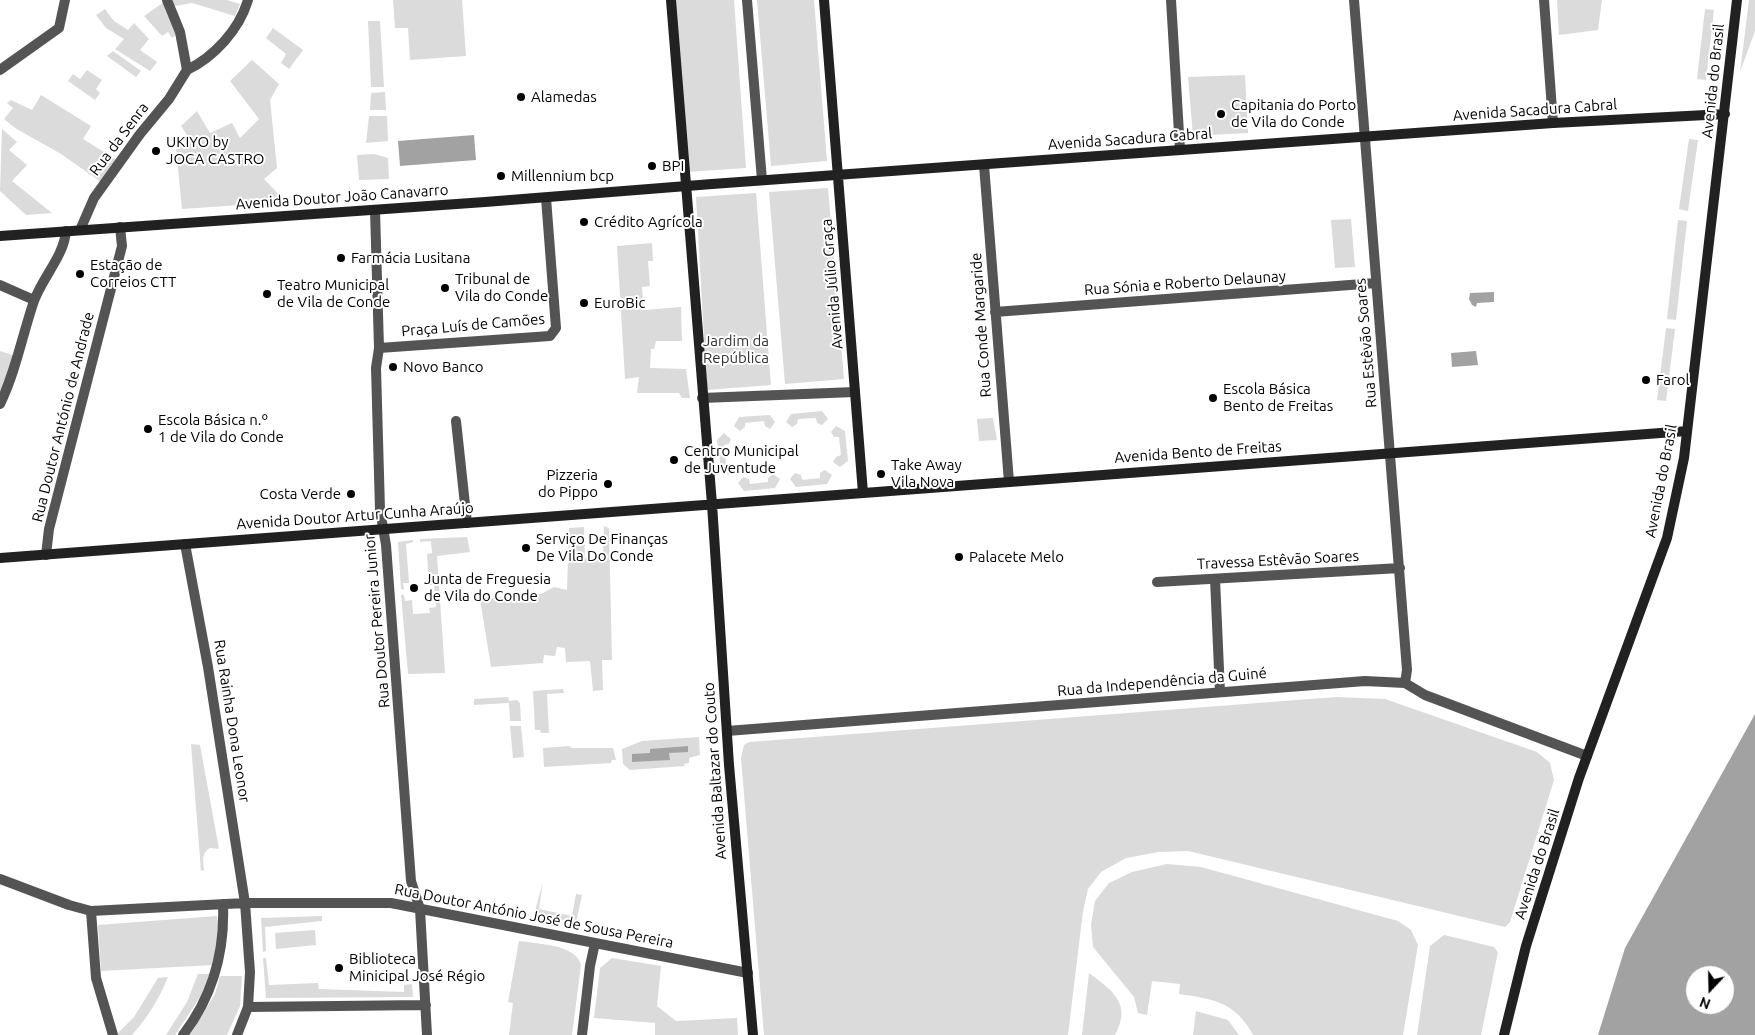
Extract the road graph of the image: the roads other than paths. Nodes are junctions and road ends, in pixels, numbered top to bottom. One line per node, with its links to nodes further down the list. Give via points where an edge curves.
1 (65, 0): 11 (street, via 59,28)
2 (167, 0): 12 (street, via 180,32)
3 (248, 0): 12 (street, via 229,35 208,57)
4 (671, 0): 20 (street)
5 (747, 0): 19 (street)
6 (824, 0): 18 (street, Avenida Júlio Graça)
7 (1171, 0): 16 (street)
8 (1354, 0): 15 (street, Rua Estêvão Soares)
9 (1544, 0): 14 (street)
10 (1737, 0): 13 (street, Avenida do Brasil)
11 (0, 70)
12 (187, 70): 24 (street, Rua da Senra, via 94,198)
13 (1725, 114): 14 (street, Avenida Sacadura Cabral); 36 (street, Avenida do Brasil)
14 (1553, 123): 15 (street, Avenida Sacadura Cabral)
15 (1365, 137): 16 (street, Avenida Sacadura Cabral); 27 (street, Rua Estêvão Soares)
16 (1180, 150): 17 (street, Avenida Sacadura Cabral)
17 (984, 165): 18 (street, Avenida Sacadura Cabral); 30 (street, Rua Conde Margaride)
18 (838, 175): 19 (street); 32 (street, Avenida Júlio Graça)
19 (762, 180): 20 (street)
20 (686, 186): 21 (street, Avenida Doutor João Canavarro); 33 (street)
21 (546, 198): 22 (street, Avenida Doutor João Canavarro); 31 (street, Praça Luís de Camões, via 556,328 550,336)
22 (376, 210): 23 (street, Avenida Doutor João Canavarro); 31 (street, Rua Doutor Pereira Junior)
23 (120, 227): 24 (street, Avenida Doutor João Canavarro); 44 (street, Rua Doutor António de Andrade, via 122,246 49,529)
24 (80, 230): 25 (street, Avenida Doutor João Canavarro)
25 (66, 231): 26 (street, Avenida Doutor João Canavarro); 29 (street, via 64,244)
26 (0, 236)
27 (1376, 283): 30 (street, Rua Sónia e Roberto Delaunay); 37 (street, Rua Estêvão Soares)
28 (0, 285): 29 (street)
29 (34, 300): 34 (street, via 11,380)
30 (995, 312): 38 (street, Rua Conde Margaride)
31 (380, 348): 42 (street, Rua Doutor Pereira Junior, via 376,368 380,510)
32 (855, 392): 33 (street); 39 (street, Avenida Júlio Graça)
33 (702, 398): 40 (street)
34 (0, 404)
35 (456, 421): 41 (street)
36 (1687, 431): 37 (street, Avenida Bento de Freitas); 52 (street, Avenida do Brasil, via 1667,538)
37 (1390, 452): 38 (street, Avenida Bento de Freitas); 46 (street, Rua Estêvão Soares)
38 (1009, 482): 39 (street, Avenida Bento de Freitas)
39 (863, 493): 40 (street, Avenida Bento de Freitas)
40 (712, 504): 41 (street, Avenida Doutor Artur Cunha Araújo); 51 (street, Avenida Baltazar do Couto)
41 (468, 523): 42 (street, Avenida Doutor Artur Cunha Araújo)
42 (385, 529): 43 (street, Avenida Doutor Artur Cunha Araújo); 56 (street, Rua Doutor Pereira Junior, via 411,881)
43 (185, 544): 44 (street, Avenida Doutor Artur Cunha Araújo); 54 (street, Rua Rainha Dona Leonor, via 207,659)
44 (46, 555): 45 (street, Avenida Doutor Artur Cunha Araújo)
45 (0, 558)
46 (1400, 568): 47 (street, Travessa Estêvão Soares); 49 (street, Rua Estêvão Soares, via 1407,670)
47 (1215, 579): 48 (street, Travessa Estêvão Soares); 50 (street)
48 (1158, 582)
49 (1404, 683): 50 (street, Rua da Independência da Guiné, via 1365,681); 52 (street, Rua da Independência da Guiné, via 1425,695)
50 (1220, 692): 51 (street, Rua da Independência da Guiné)
51 (727, 731): 59 (street, Avenida Baltazar do Couto)
52 (1587, 756): 68 (street, Avenida do Brasil, via 1526,946)
53 (0, 879): 57 (street, Rua Doutor António José de Sousa Pereira)
54 (245, 903): 55 (street, Rua Doutor António José de Sousa Pereira); 56 (street, Rua Doutor António José de Sousa Pereira, via 391,903); 61 (street, Rua Rainha Dona Leonor, via 250,972)
55 (223, 904): 57 (street, Rua Doutor António José de Sousa Pereira); 63 (street, via 219,958 207,997)
56 (420, 909): 58 (street, Rua Doutor António José de Sousa Pereira); 60 (street, Rua Doutor Pereira Junior)
57 (91, 911): 62 (street, via 96,978)
58 (595, 943): 59 (street, Rua Doutor António José de Sousa Pereira); 66 (street)
59 (748, 973): 67 (street, Avenida Baltazar do Couto)
60 (426, 1004): 61 (street); 65 (street, Rua Doutor Pereira Junior)
61 (248, 1007): 64 (street, Rua Rainha Dona Leonor)
62 (112, 1035)
63 (183, 1035)
64 (237, 1035)
65 (427, 1035)
66 (582, 1035)
67 (753, 1035)
68 (1504, 1035)

